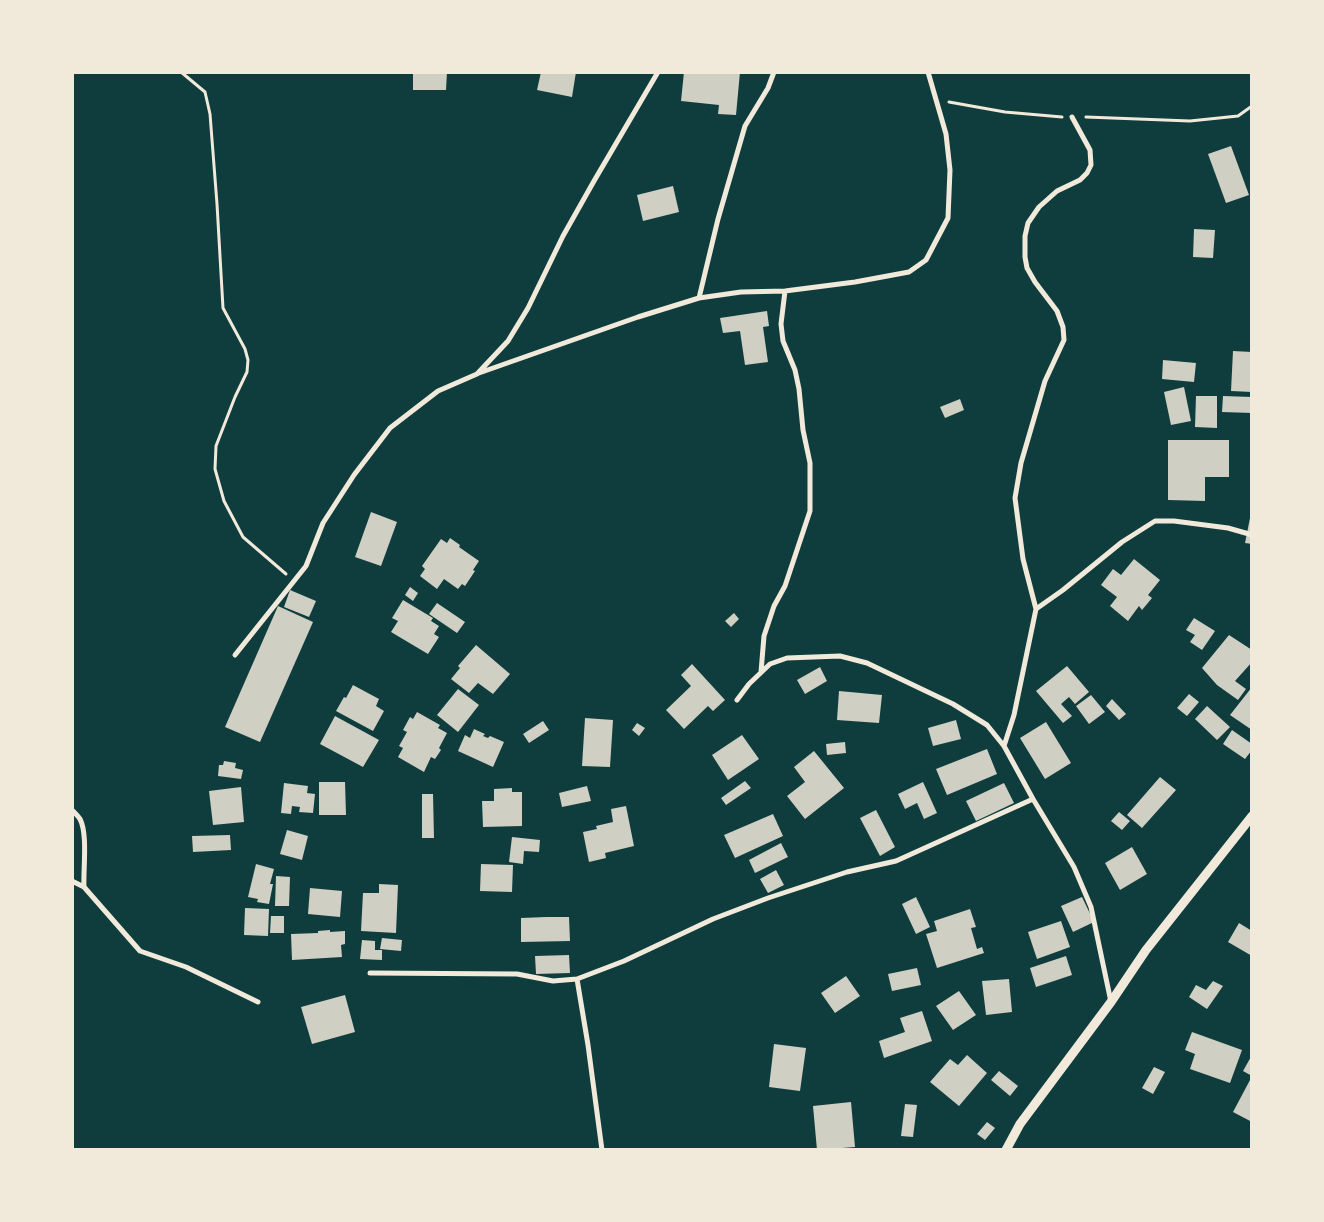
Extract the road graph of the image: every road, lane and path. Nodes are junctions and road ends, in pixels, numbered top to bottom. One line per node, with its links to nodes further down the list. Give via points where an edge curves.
1 (182, 72): 12 (path, via 205,92 210,114 223,308 248,360 247,372 216,446 215,469 224,501 243,537)
2 (658, 72): 10 (street, via 563,236 523,317 508,342)
3 (774, 72): 9 (street, via 745,126)
4 (928, 72): 5 (street)
5 (935, 99): 7 (path, via 1005,112); 8 (street, via 946,134 950,201 948,218 926,260 908,272)
6 (1252, 106): 7 (path, via 1238,116 1190,120)
7 (1072, 117): 13 (street, via 1090,150 1091,165 1080,180 1057,191 1039,207 1024,236 1028,268 1034,282 1057,311 1064,340 1046,381 1021,463 1015,498 1023,559)
8 (785, 291): 9 (street, via 741,292); 15 (street, via 781,324 783,341 799,389 810,463 810,511 786,586 774,606 767,628)
9 (699, 298): 10 (street)
10 (477, 374): 12 (street, via 438,391 390,428 344,491 324,523 306,566)
11 (1252, 536): 13 (street, via 1228,528 1155,521)
12 (293, 580): 14 (street)
13 (1036, 609): 17 (street, via 1014,715)
14 (235, 655)
15 (761, 673): 16 (street); 17 (street, via 770,664 794,658 840,656 868,662 953,704 987,726)
16 (737, 700)
17 (1004, 746): 18 (street)
18 (1033, 799): 24 (street, via 896,861 846,872 713,919 624,961); 26 (street, via 1074,867 1091,907)
19 (72, 810): 22 (street, via 81,820 85,845)
20 (1252, 816): 26 (street, via 1146,950)
21 (72, 881): 22 (street)
22 (84, 887): 25 (street, via 140,951 186,967)
23 (370, 973): 24 (street, via 517,974 553,981)
24 (577, 979): 27 (street)
25 (258, 1002)
26 (1111, 1002): 28 (street, via 1020,1124)
27 (602, 1150)
28 (1006, 1150)

